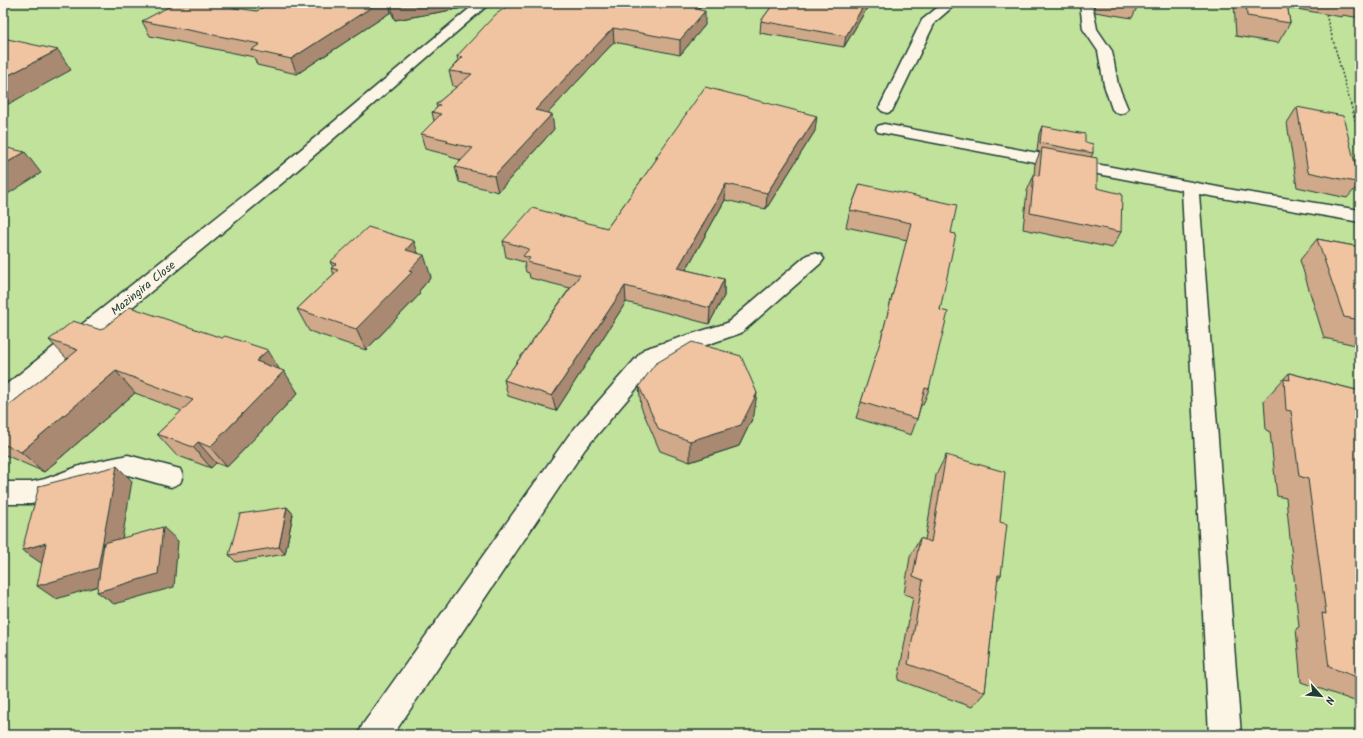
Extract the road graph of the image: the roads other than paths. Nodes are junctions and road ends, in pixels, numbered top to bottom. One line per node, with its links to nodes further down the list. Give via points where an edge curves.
1 (484, 3): 10 (street, Mazingira Close, via 281,175 18,390)
2 (951, 3): 4 (street, via 929,20)
3 (1086, 3): 5 (street, via 1090,28 1105,51 1111,85)
4 (887, 108)
5 (1120, 109)
6 (884, 129): 7 (street)
7 (1190, 186): 8 (street); 14 (street)
8 (1360, 216)
9 (814, 259): 13 (street, via 734,328 652,355 577,442)
10 (3, 399)
11 (171, 476): 12 (street, via 128,465 85,474 31,493)
12 (3, 492)
13 (374, 735)
14 (1225, 735)

